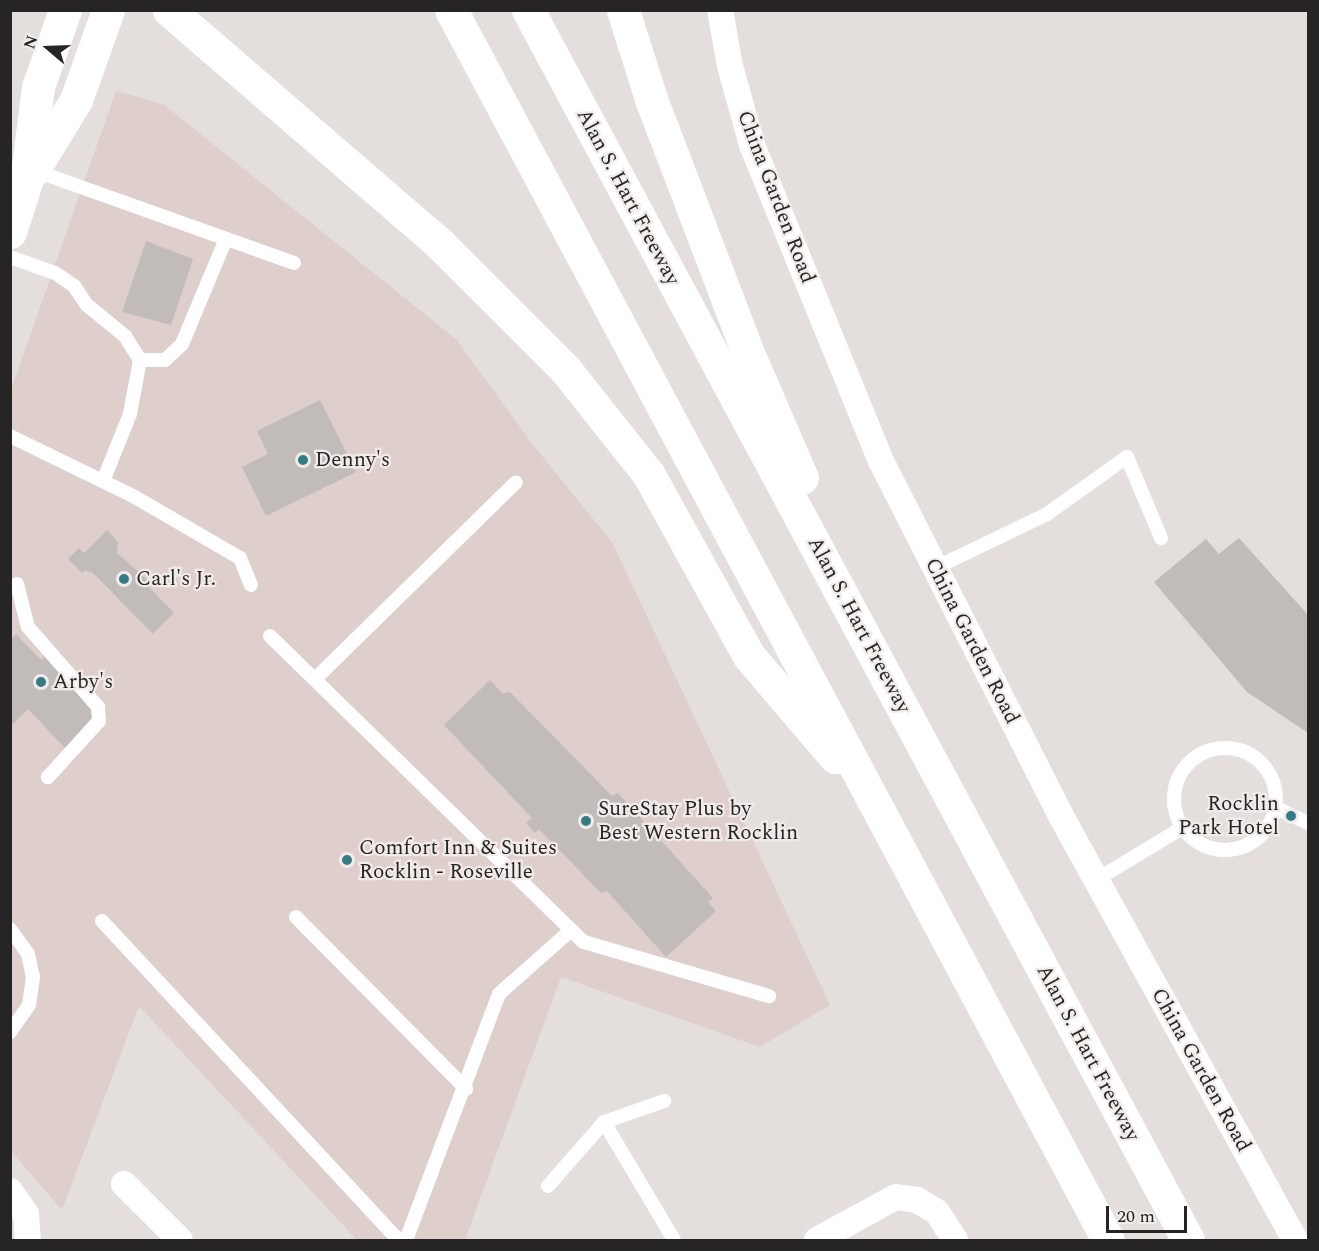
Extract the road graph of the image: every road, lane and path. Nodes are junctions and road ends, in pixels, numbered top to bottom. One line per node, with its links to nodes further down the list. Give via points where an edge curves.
1 (65, 10): 8 (main road, via 38,87)
2 (108, 10): 8 (main road, via 76,100)
3 (169, 10): 25 (main road, via 440,244 565,369 649,475 749,656)
4 (451, 10): 25 (main road)
5 (528, 10): 22 (main road, Alan S. Hart Freeway)
6 (623, 10): 22 (main road, via 651,99 748,353)
7 (720, 10): 18 (street, China Garden Road, via 730,66 752,146 881,461)
8 (30, 176): 9 (main road); 10 (lane)
9 (11, 231)
10 (226, 239): 12 (lane); 13 (lane, via 182,344 165,360)
11 (10, 257): 13 (lane, via 55,273 74,286 87,305 126,336)
12 (294, 264)
13 (140, 360): 15 (lane, via 130,414)
14 (10, 436): 15 (lane)
15 (103, 481): 20 (lane, via 240,558)
16 (516, 482): 23 (lane)
17 (1161, 538): 18 (lane, via 1127,457 1047,514)
18 (935, 568): 29 (street, China Garden Road)
19 (17, 584): 24 (lane, via 28,627 98,707 99,721)
20 (251, 585)
21 (270, 636): 23 (lane)
22 (880, 662): 50 (main road, Alan S. Hart Freeway)
23 (315, 679): 33 (lane)
24 (48, 777)
25 (876, 804): 49 (main road)
26 (1276, 808): 27 (lane); 28 (lane, via 1268,827 1254,842 1235,849 1215,849 1196,842); 28 (lane, via 1275,788 1268,770 1253,755 1234,748 1214,748 1196,756 1182,770 1174,789 1174,809)
27 (1308, 823)
28 (1182, 828): 29 (lane)
29 (1096, 880): 51 (street, China Garden Road)
30 (296, 916): 36 (lane)
31 (102, 921): 44 (lane)
32 (10, 929): 35 (lane, via 28,954 33,977 30,1005)
33 (571, 930): 34 (lane, via 584,942); 36 (lane, via 499,994)
34 (769, 996)
35 (10, 1032)
36 (466, 1089): 45 (lane)
37 (664, 1101): 38 (lane)
38 (604, 1122): 40 (lane); 46 (lane)
39 (124, 1184): 43 (street)
40 (548, 1186)
41 (10, 1191): 42 (street, via 26,1214)
42 (28, 1240)
43 (180, 1240)
44 (398, 1240)
45 (406, 1240)
46 (674, 1240)
47 (817, 1240): 48 (street, via 896,1197 917,1200 937,1212)
48 (955, 1240)
49 (1108, 1240)
50 (1188, 1240)
51 (1295, 1240)

